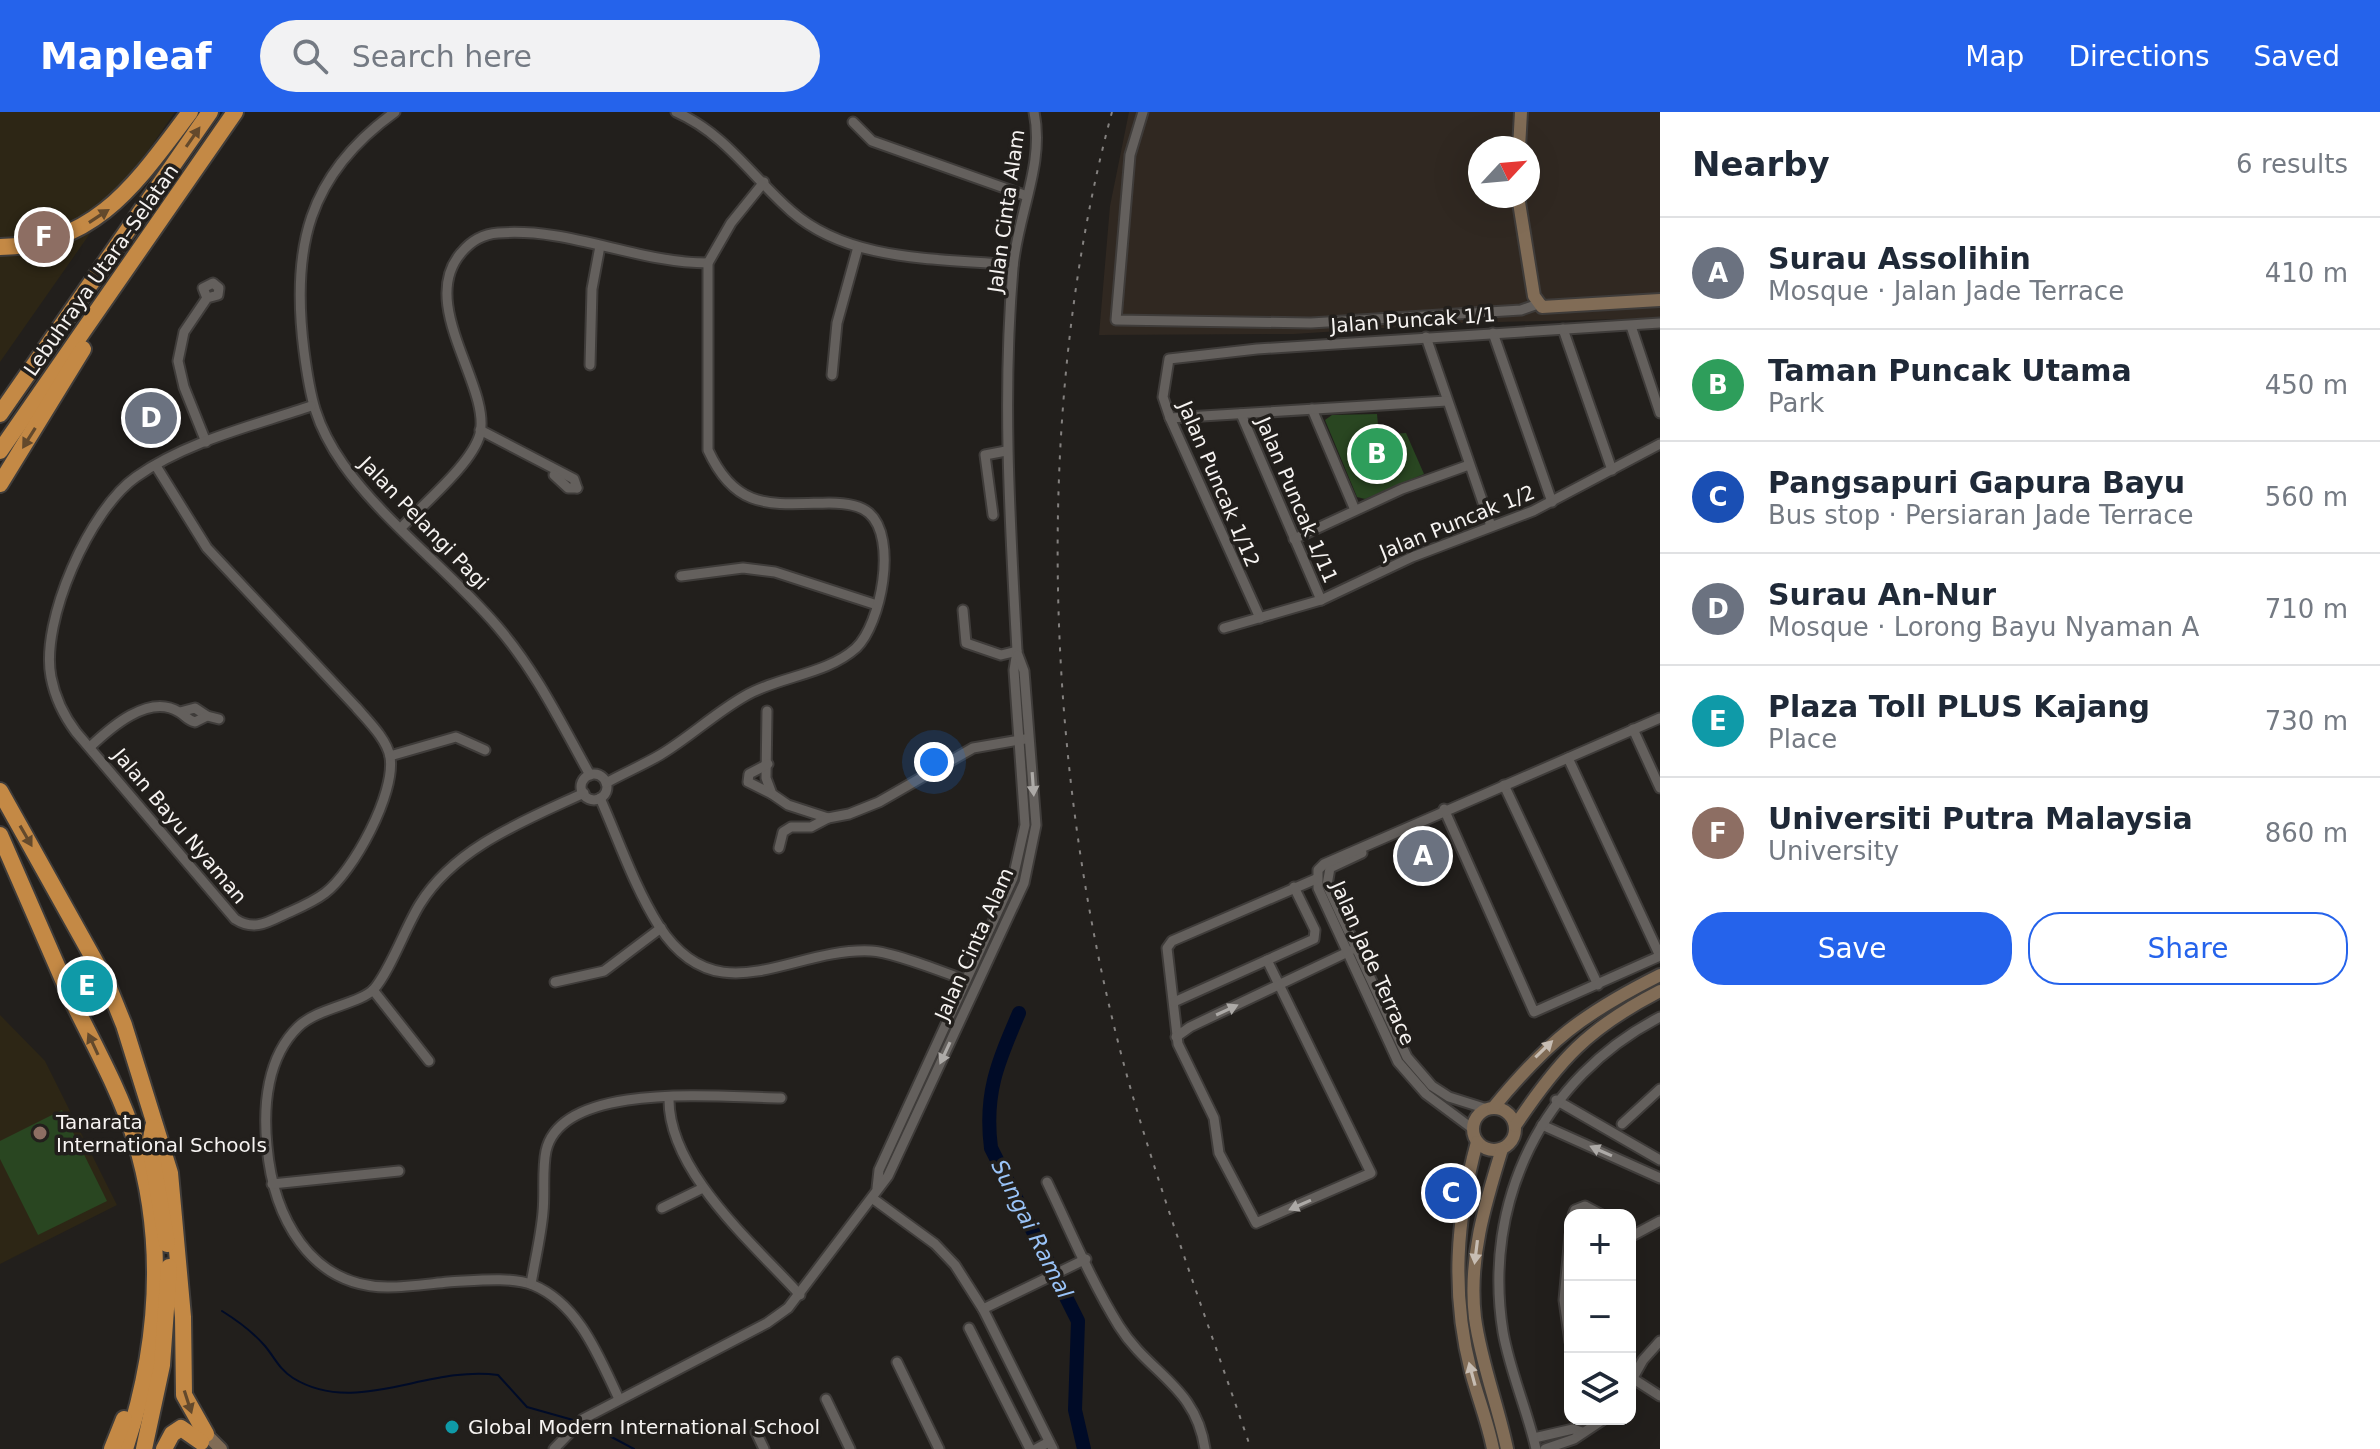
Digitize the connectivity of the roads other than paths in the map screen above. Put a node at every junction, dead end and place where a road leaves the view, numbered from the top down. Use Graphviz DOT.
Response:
graph roads {
  1 [pos="190,112"];
  2 [pos="210,112"];
  3 [pos="235,112"];
  4 [pos="395,112"];
  5 [pos="676,112"];
  6 [pos="1034,112"];
  7 [pos="1143,112"];
  8 [pos="1521,112"];
  9 [pos="853,122"];
  10 [pos="1520,136"];
  11 [pos="764,182"];
  12 [pos="1027,196"];
  13 [pos="1520,208"];
  14 [pos="154,226"];
  15 [pos="600,246"];
  16 [pos="0,247"];
  17 [pos="858,247"];
  18 [pos="708,263"];
  19 [pos="1013,265"];
  20 [pos="207,298"];
  21 [pos="1660,300"];
  22 [pos="1540,306"];
  23 [pos="1660,323"];
  24 [pos="1631,326"];
  25 [pos="1543,329"];
  26 [pos="1563,329"];
  27 [pos="1493,333"];
  28 [pos="1426,337"];
  29 [pos="1169,359"];
  30 [pos="590,365"];
  31 [pos="832,375"];
  32 [pos="1447,401"];
  33 [pos="311,406"];
  34 [pos="1312,409"];
  35 [pos="1660,413"];
  36 [pos="0,414"];
  37 [pos="1241,414"];
  38 [pos="1170,418"];
  39 [pos="480,433"];
  40 [pos="206,442"];
  41 [pos="1660,444"];
  42 [pos="0,451"];
  43 [pos="1006,451"];
  44 [pos="1469,465"];
  45 [pos="156,466"];
  46 [pos="1612,470"];
  47 [pos="0,484"];
  48 [pos="1552,502"];
  49 [pos="1355,510"];
  50 [pos="993,515"];
  51 [pos="1491,526"];
  52 [pos="402,527"];
  53 [pos="1294,539"];
  54 [pos="681,576"];
  55 [pos="1321,600"];
  56 [pos="877,605"];
  57 [pos="963,610"];
  58 [pos="1260,618"];
  59 [pos="1224,628"];
  60 [pos="1017,651"];
  61 [pos="767,711"];
  62 [pos="1660,718"];
  63 [pos="219,719"];
  64 [pos="1633,729"];
  65 [pos="1025,739"];
  66 [pos="90,747"];
  67 [pos="485,750"];
  68 [pos="390,756"];
  69 [pos="1568,758"];
  70 [pos="768,764"];
  71 [pos="590,775"];
  72 [pos="606,783"];
  73 [pos="1504,785"];
  74 [pos="1660,788"];
  75 [pos="0,791"];
  76 [pos="584,793"];
  77 [pos="772,794"];
  78 [pos="600,798"];
  79 [pos="1445,812"];
  80 [pos="828,818"];
  81 [pos="2,842"];
  82 [pos="779,848"];
  83 [pos="1316,879"];
  84 [pos="1294,887"];
  85 [pos="661,928"];
  86 [pos="1353,940"];
  87 [pos="1348,954"];
  88 [pos="1660,956"];
  89 [pos="1267,960"];
  90 [pos="1363,962"];
  91 [pos="1660,975"];
  92 [pos="965,980"];
  93 [pos="555,982"];
  94 [pos="1280,985"];
  95 [pos="1598,985"];
  96 [pos="373,990"];
  97 [pos="1660,991"];
  98 [pos="1174,1002"];
  99 [pos="1660,1017"];
  100 [pos="1176,1037"];
  101 [pos="429,1061"];
  102 [pos="1660,1089"];
  103 [pos="669,1097"];
  104 [pos="781,1098"];
  105 [pos="1556,1100"];
  106 [pos="1490,1109"];
  107 [pos="1622,1124"];
  108 [pos="1542,1125"];
  109 [pos="1515,1126"];
  110 [pos="153,1127"];
  111 [pos="1475,1135"];
  112 [pos="1502,1149"];
  113 [pos="1660,1160"];
  114 [pos="399,1171"];
  115 [pos="1660,1178"];
  116 [pos="1047,1182"];
  117 [pos="272,1184"];
  118 [pos="703,1188"];
  119 [pos="877,1188"];
  120 [pos="872,1198"];
  121 [pos="662,1208"];
  122 [pos="1660,1221"];
  123 [pos="1636,1234"];
  124 [pos="1084,1261"];
  125 [pos="180,1280"];
  126 [pos="531,1284"];
  127 [pos="800,1295"];
  128 [pos="983,1309"];
  129 [pos="153,1322"];
  130 [pos="969,1328"];
  131 [pos="1660,1341"];
  132 [pos="897,1362"];
  133 [pos="1636,1374"];
  134 [pos="1636,1384"];
  135 [pos="1660,1396"];
  136 [pos="619,1399"];
  137 [pos="826,1399"];
  138 [pos="1594,1425"];
  139 [pos="756,1432"];
  140 [pos="1582,1432"];
  141 [pos="1534,1438"];
  142 [pos="211,1445"];
  143 [pos="1051,1446"];
  144 [pos="112,1449"];
  145 [pos="125,1449"];
  146 [pos="144,1449"];
  147 [pos="154,1449"];
  148 [pos="164,1449"];
  149 [pos="554,1449"];
  150 [pos="764,1449"];
  151 [pos="850,1449"];
  152 [pos="939,1449"];
  153 [pos="1030,1449"];
  154 [pos="1036,1449"];
  155 [pos="1205,1449"];
  156 [pos="1493,1449"];
  157 [pos="1507,1449"];
  158 [pos="1536,1449"];
  159 [pos="1545,1449"];
  16 -- 1 [label="highway, one-way"];
  36 -- 2 [label="highway, Lebuhraya Utara–Selatan, one-way"];
  3 -- 14 [label="highway, Lebuhraya Utara–Selatan"];
  4 -- 33 [label="street, Jalan Pelangi Pagi"];
  5 -- 11 [label="street"];
  6 -- 12 [label="street, Jalan Cinta Alam"];
  7 -- 22 [label="street"];
  8 -- 10 [label="street"];
  9 -- 12 [label="street"];
  11 -- 17 [label="street"];
  11 -- 18 [label="street"];
  12 -- 19 [label="street, Jalan Cinta Alam"];
  13 -- 22 [label="street"];
  14 -- 42 [label="highway, Lebuhraya Utara–Selatan"];
  14 -- 47 [label="highway, one-way"];
  15 -- 18 [label="street"];
  15 -- 30 [label="street"];
  15 -- 39 [label="street"];
  17 -- 19 [label="street"];
  17 -- 31 [label="street"];
  18 -- 56 [label="street"];
  19 -- 43 [label="street, Jalan Cinta Alam"];
  20 -- 40 [label="street"];
  21 -- 22 [label="street"];
  22 -- 25 [label="street"];
  23 -- 24 [label="street, Jalan Puncak 1/1"];
  24 -- 26 [label="street, Jalan Puncak 1/1"];
  24 -- 35 [label="street"];
  25 -- 26 [label="street, Jalan Puncak 1/1"];
  25 -- 27 [label="street, Jalan Puncak 1/1"];
  26 -- 46 [label="street"];
  27 -- 28 [label="street, Jalan Puncak 1/1"];
  27 -- 48 [label="street"];
  28 -- 29 [label="street, Jalan Puncak 1/1"];
  28 -- 32 [label="street"];
  29 -- 38 [label="street, Jalan Puncak 1/12"];
  32 -- 34 [label="street"];
  32 -- 44 [label="street"];
  33 -- 40 [label="street, Jalan Bayu Nyaman"];
  33 -- 52 [label="street, Jalan Pelangi Pagi"];
  34 -- 37 [label="street"];
  34 -- 49 [label="street"];
  37 -- 38 [label="street"];
  37 -- 53 [label="street, Jalan Puncak 1/11"];
  38 -- 58 [label="street, Jalan Puncak 1/12"];
  39 -- 39 [label="street"];
  39 -- 52 [label="street"];
  40 -- 45 [label="street, Jalan Bayu Nyaman"];
  41 -- 46 [label="street, Jalan Puncak 1/2"];
  43 -- 50 [label="street"];
  43 -- 60 [label="street, Jalan Cinta Alam"];
  44 -- 49 [label="street"];
  44 -- 51 [label="street"];
  45 -- 66 [label="street, Jalan Bayu Nyaman"];
  45 -- 68 [label="street"];
  46 -- 48 [label="street, Jalan Puncak 1/2"];
  48 -- 51 [label="street, Jalan Puncak 1/2"];
  49 -- 53 [label="street"];
  51 -- 55 [label="street, Jalan Puncak 1/2"];
  52 -- 71 [label="street, Jalan Pelangi Pagi"];
  53 -- 55 [label="street, Jalan Puncak 1/11"];
  54 -- 56 [label="street"];
  55 -- 58 [label="street, Jalan Puncak 1/2"];
  56 -- 72 [label="street"];
  57 -- 60 [label="street"];
  58 -- 59 [label="street, Jalan Puncak 1/2"];
  60 -- 65 [label="street, Jalan Cinta Alam"];
  61 -- 70 [label="street"];
  62 -- 64 [label="street"];
  63 -- 66 [label="street"];
  64 -- 69 [label="street"];
  64 -- 74 [label="street"];
  65 -- 80 [label="street"];
  65 -- 92 [label="street, Jalan Cinta Alam"];
  65 -- 119 [label="street, Jalan Cinta Alam, one-way"];
  66 -- 68 [label="street, Jalan Bayu Nyaman"];
  67 -- 68 [label="street"];
  69 -- 73 [label="street"];
  69 -- 88 [label="street"];
  70 -- 77 [label="street"];
  70 -- 77 [label="street"];
  71 -- 72 [label="street"];
  71 -- 76 [label="street"];
  72 -- 78 [label="street"];
  73 -- 79 [label="street"];
  73 -- 95 [label="street"];
  75 -- 110 [label="highway, one-way"];
  76 -- 78 [label="street"];
  76 -- 96 [label="street"];
  77 -- 80 [label="street"];
  78 -- 85 [label="street"];
  79 -- 83 [label="street, Jalan Jade Terrace"];
  79 -- 86 [label="street, Jalan Jade Terrace"];
  79 -- 95 [label="street"];
  80 -- 82 [label="street"];
  129 -- 81 [label="highway, one-way"];
  83 -- 84 [label="street"];
  83 -- 87 [label="street, Jalan Jade Terrace"];
  84 -- 89 [label="street"];
  84 -- 98 [label="street"];
  85 -- 92 [label="street"];
  85 -- 93 [label="street"];
  86 -- 87 [label="street"];
  86 -- 90 [label="street, Jalan Jade Terrace"];
  87 -- 90 [label="street"];
  87 -- 94 [label="street"];
  87 -- 111 [label="street, Jalan Jade Terrace"];
  88 -- 95 [label="street"];
  89 -- 94 [label="street"];
  89 -- 98 [label="street"];
  90 -- 106 [label="street, Jalan Jade Terrace"];
  106 -- 91 [label="street, one-way"];
  92 -- 119 [label="street, Jalan Cinta Alam"];
  100 -- 94 [label="street, one-way"];
  94 -- 100 [label="street, one-way"];
  96 -- 101 [label="street"];
  96 -- 117 [label="street"];
  97 -- 109 [label="street"];
  98 -- 100 [label="street"];
  99 -- 105 [label="street"];
  102 -- 107 [label="street"];
  103 -- 104 [label="street"];
  103 -- 118 [label="street"];
  103 -- 126 [label="street"];
  105 -- 108 [label="street"];
  105 -- 113 [label="street"];
  106 -- 109 [label="street"];
  106 -- 111 [label="street"];
  115 -- 108 [label="street, one-way"];
  108 -- 141 [label="street"];
  109 -- 112 [label="street"];
  110 -- 125 [label="highway"];
  110 -- 146 [label="highway"];
  111 -- 112 [label="street"];
  156 -- 111 [label="street, one-way"];
  112 -- 157 [label="street, one-way"];
  114 -- 117 [label="street"];
  116 -- 124 [label="street"];
  117 -- 126 [label="street"];
  118 -- 121 [label="street"];
  118 -- 127 [label="street"];
  119 -- 120 [label="street, Jalan Cinta Alam"];
  120 -- 127 [label="street, Jalan Cinta Alam"];
  120 -- 128 [label="street"];
  122 -- 123 [label="street"];
  124 -- 128 [label="street"];
  124 -- 155 [label="street"];
  125 -- 142 [label="highway, one-way"];
  125 -- 147 [label="highway"];
  126 -- 136 [label="street"];
  127 -- 136 [label="street, Jalan Cinta Alam"];
  128 -- 143 [label="street"];
  129 -- 144 [label="highway"];
  129 -- 145 [label="highway"];
  130 -- 153 [label="street"];
  131 -- 133 [label="street"];
  132 -- 152 [label="street"];
  134 -- 135 [label="street"];
  136 -- 149 [label="street, Jalan Cinta Alam"];
  137 -- 151 [label="street"];
  138 -- 140 [label="street"];
  139 -- 150 [label="street"];
  140 -- 141 [label="street"];
  140 -- 159 [label="street"];
  141 -- 158 [label="street"];
  142 -- 148 [label="highway"];
  143 -- 154 [label="street"];
}
